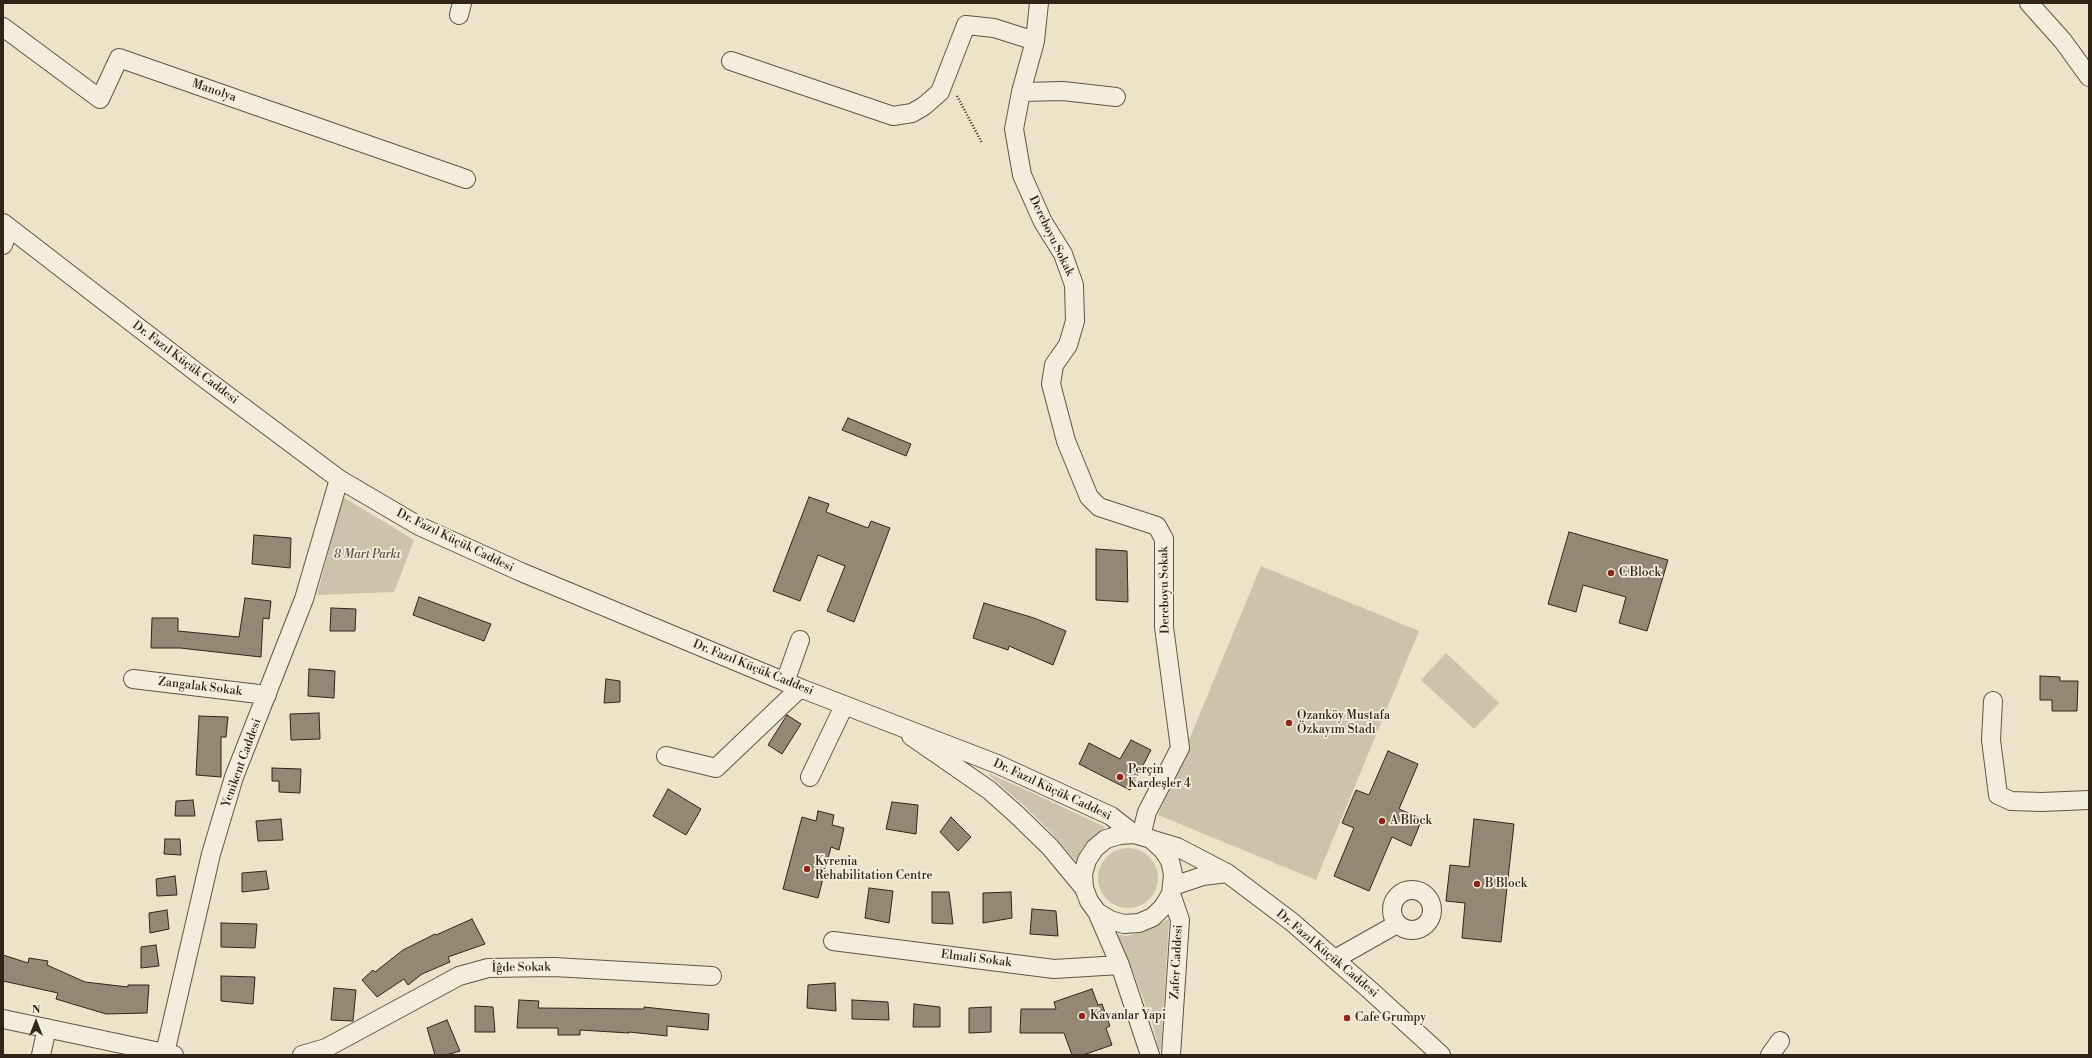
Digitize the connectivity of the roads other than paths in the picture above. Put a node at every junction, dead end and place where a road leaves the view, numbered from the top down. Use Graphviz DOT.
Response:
graph roads {
  1 [pos="1039,3"];
  2 [pos="2029,3"];
  3 [pos="3,27"];
  4 [pos="1036,41"];
  5 [pos="731,61"];
  6 [pos="2089,77"];
  7 [pos="1021,92"];
  8 [pos="1116,97"];
  9 [pos="466,179"];
  10 [pos="6,226"];
  11 [pos="3,245"];
  12 [pos="339,479"];
  13 [pos="800,640"];
  14 [pos="134,679"];
  15 [pos="793,685"];
  16 [pos="267,695"];
  17 [pos="1993,701"];
  18 [pos="844,706"];
  19 [pos="899,727"];
  20 [pos="666,756"];
  21 [pos="810,777"];
  22 [pos="2089,800"];
  23 [pos="1142,837"];
  24 [pos="1227,873"];
  25 [pos="1084,888"];
  26 [pos="1172,890"];
  27 [pos="1097,912"];
  28 [pos="1398,924"];
  29 [pos="833,941"];
  30 [pos="1335,959"];
  31 [pos="1120,965"];
  32 [pos="712,976"];
  33 [pos="3,1019"];
  34 [pos="47,1028"];
  35 [pos="169,1054"];
  36 [pos="41,1055"];
  37 [pos="302,1055"];
  38 [pos="1150,1055"];
  39 [pos="1171,1055"];
  40 [pos="1441,1055"];
  1 -- 4 [label="street, Dereboyu Sokak"];
  2 -- 6 [label="street"];
  3 -- 9 [label="street, Manolya"];
  4 -- 5 [label="street"];
  4 -- 7 [label="street, Dereboyu Sokak"];
  7 -- 8 [label="street"];
  7 -- 23 [label="street, Dereboyu Sokak"];
  10 -- 11 [label="street"];
  10 -- 12 [label="street, Dr. Fazıl Küçük Caddesi"];
  12 -- 15 [label="street, Dr. Fazıl Küçük Caddesi"];
  12 -- 16 [label="street, Yenikent Caddesi"];
  13 -- 15 [label="street"];
  14 -- 16 [label="street, Zangalak Sokak"];
  15 -- 18 [label="street, Dr. Fazıl Küçük Caddesi"];
  15 -- 20 [label="street"];
  16 -- 35 [label="street, Yenikent Caddesi"];
  17 -- 22 [label="street"];
  18 -- 19 [label="street, Dr. Fazıl Küçük Caddesi"];
  18 -- 21 [label="street"];
  19 -- 23 [label="street, Dr. Fazıl Küçük Caddesi"];
  19 -- 25 [label="street, Dr. Fazıl Küçük Caddesi"];
  23 -- 24 [label="street, Dr. Fazıl Küçük Caddesi"];
  23 -- 25 [label="street"];
  23 -- 26 [label="street"];
  24 -- 26 [label="street"];
  24 -- 30 [label="street, Dr. Fazıl Küçük Caddesi"];
  25 -- 27 [label="street"];
  26 -- 27 [label="street"];
  26 -- 39 [label="street, Zafer Caddesi"];
  27 -- 31 [label="street"];
  28 -- 30 [label="street"];
  29 -- 31 [label="street, Elmali Sokak"];
  30 -- 40 [label="street, Dr. Fazıl Küçük Caddesi"];
  31 -- 38 [label="street"];
  32 -- 37 [label="street, İĝde Sokak"];
  33 -- 34 [label="street"];
  34 -- 35 [label="street"];
  34 -- 36 [label="street"];
}
